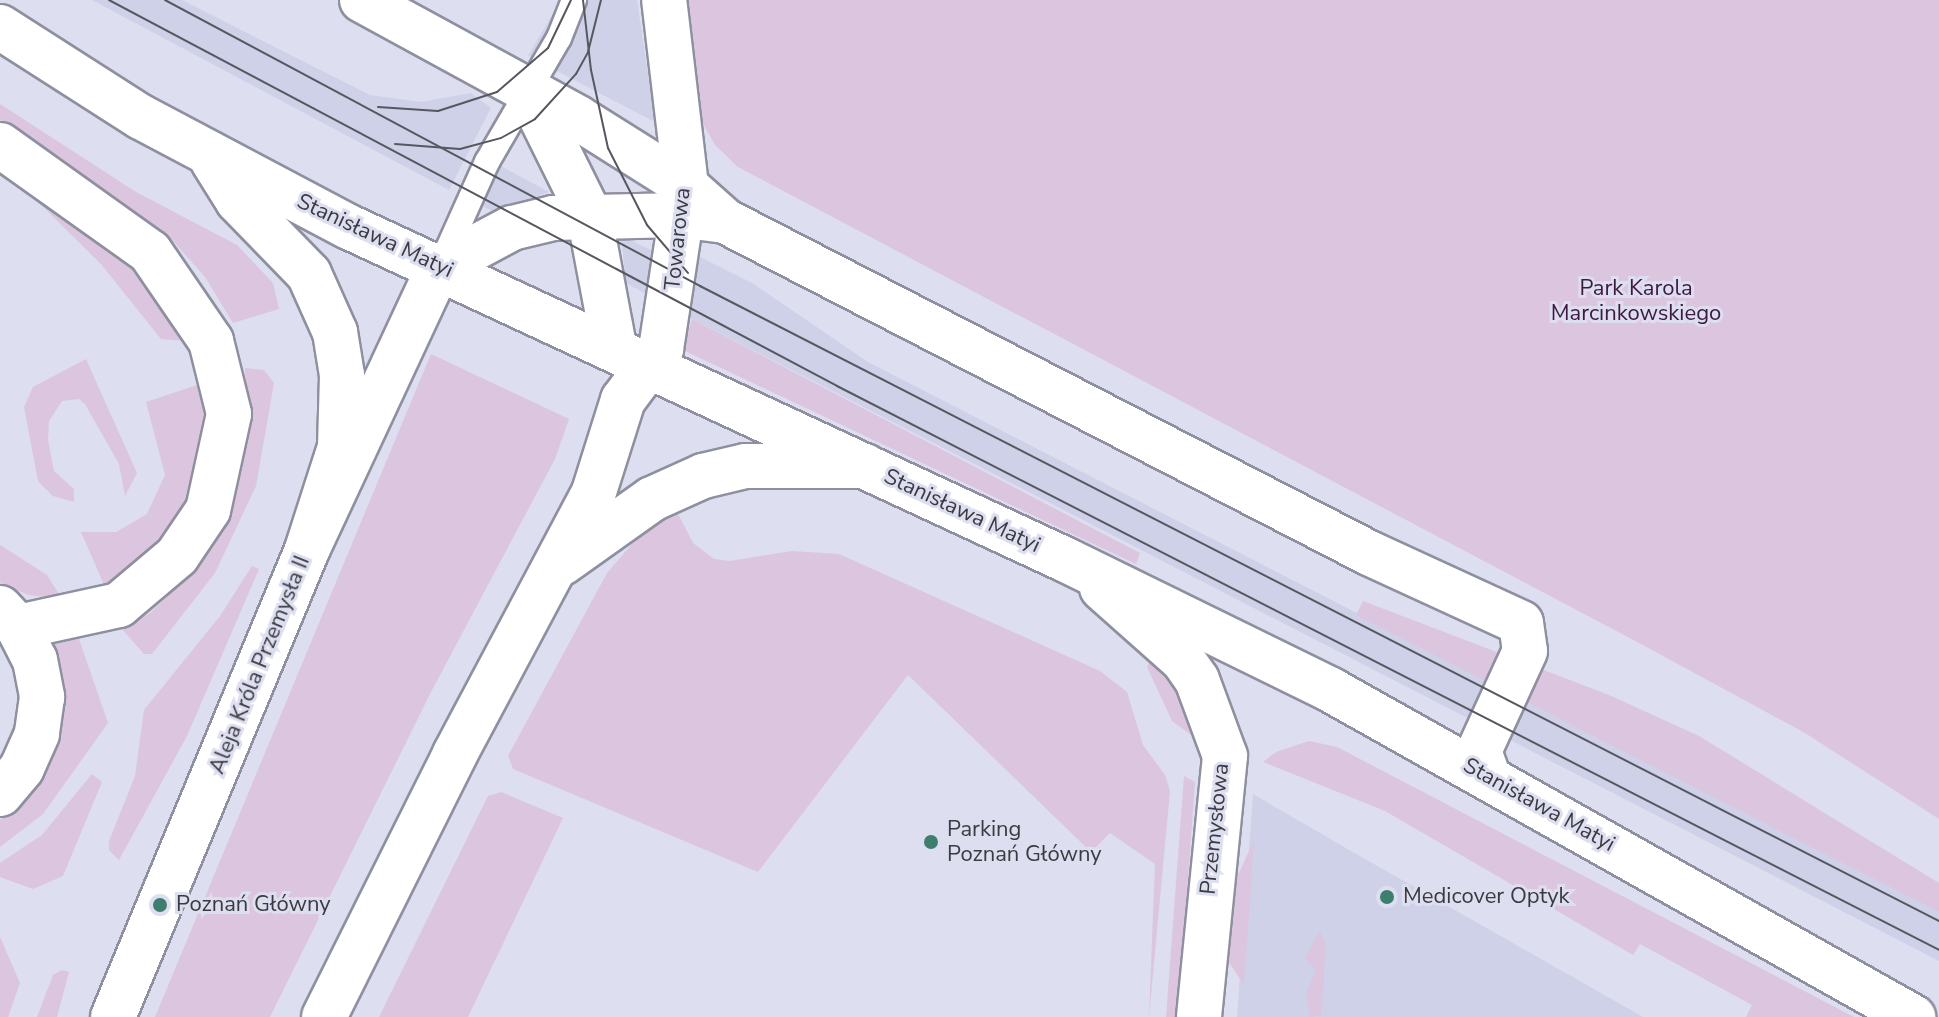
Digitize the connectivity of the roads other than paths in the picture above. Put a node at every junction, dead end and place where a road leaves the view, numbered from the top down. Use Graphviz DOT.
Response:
graph roads {
  1 [pos="362,0"];
  2 [pos="574,0"];
  3 [pos="661,6"];
  4 [pos="0,27"];
  5 [pos="528,91"];
  6 [pos="0,145"];
  7 [pos="209,155"];
  8 [pos="698,207"];
  9 [pos="589,214"];
  10 [pos="439,267"];
  11 [pos="614,346"];
  12 [pos="652,365"];
  13 [pos="623,400"];
  14 [pos="865,466"];
  15 [pos="307,550"];
  16 [pos="1066,560"];
  17 [pos="553,568"];
  18 [pos="9,618"];
  19 [pos="1489,778"];
  20 [pos="0,794"];
  21 [pos="113,1017"];
  22 [pos="324,1017"];
  23 [pos="1199,1017"];
  24 [pos="1913,1017"];
  1 -- 5 [label="street"];
  2 -- 5 [label="lane"];
  3 -- 8 [label="street, Towarowa"];
  4 -- 7 [label="street, Stanisława Matyi"];
  5 -- 8 [label="street"];
  5 -- 9 [label="street"];
  5 -- 10 [label="lane"];
  6 -- 18 [label="street"];
  7 -- 10 [label="street, Stanisława Matyi"];
  7 -- 15 [label="street"];
  8 -- 9 [label="street"];
  8 -- 12 [label="street, Towarowa"];
  8 -- 19 [label="street"];
  9 -- 10 [label="street"];
  9 -- 11 [label="street"];
  10 -- 11 [label="street, Stanisława Matyi"];
  10 -- 15 [label="street, Aleja Króla Przemysła II"];
  11 -- 12 [label="street, Stanisława Matyi"];
  11 -- 13 [label="lane"];
  12 -- 13 [label="street, Towarowa"];
  12 -- 14 [label="street, Stanisława Matyi"];
  13 -- 17 [label="street"];
  14 -- 16 [label="street, Stanisława Matyi"];
  14 -- 17 [label="street"];
  15 -- 21 [label="street, Aleja Króla Przemysła II"];
  16 -- 19 [label="street, Stanisława Matyi"];
  16 -- 23 [label="street, Przemysłowa"];
  17 -- 22 [label="street"];
  18 -- 20 [label="street"];
  19 -- 24 [label="street, Stanisława Matyi"];
}
